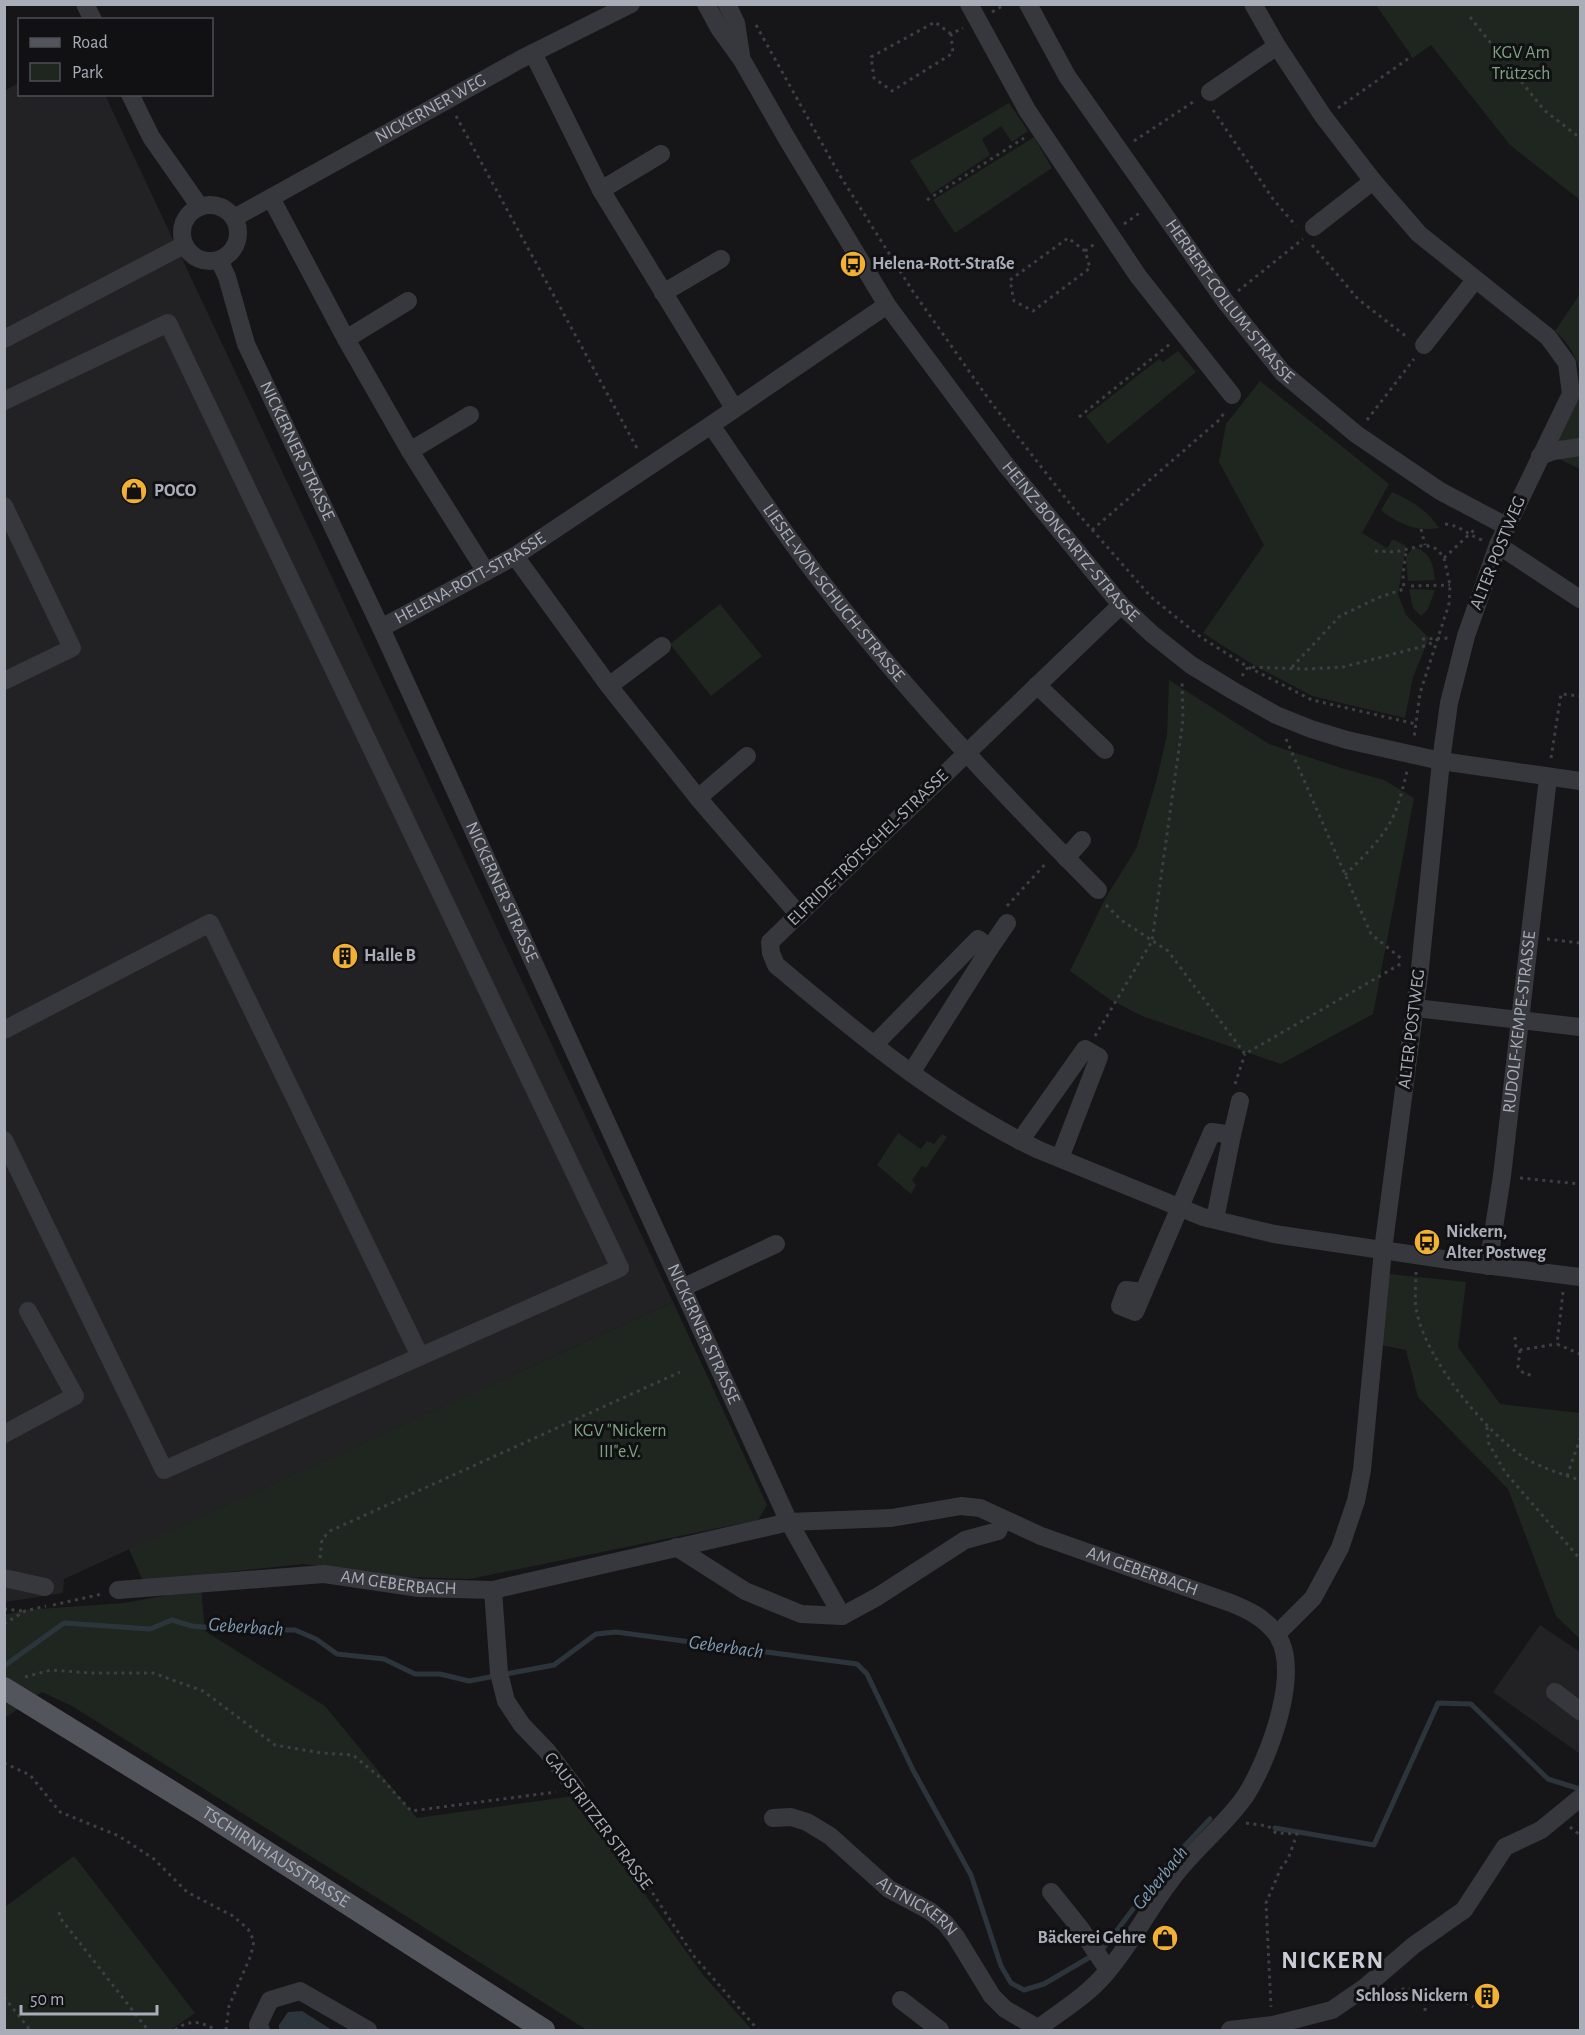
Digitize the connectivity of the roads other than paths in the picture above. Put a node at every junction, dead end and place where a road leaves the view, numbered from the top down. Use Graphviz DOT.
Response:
graph roads {
  1 [pos="85,4"];
  2 [pos="631,4"];
  3 [pos="706,4"];
  4 [pos="727,4"];
  5 [pos="1028,4"];
  6 [pos="1253,4"];
  7 [pos="974,12"];
  8 [pos="92,18"];
  9 [pos="1277,46"];
  10 [pos="533,53"];
  11 [pos="742,60"];
  12 [pos="1206,94"];
  13 [pos="131,96"];
  14 [pos="661,154"];
  15 [pos="1373,181"];
  16 [pos="601,190"];
  17 [pos="271,198"];
  18 [pos="200,207"];
  19 [pos="234,218"];
  20 [pos="1314,227"];
  21 [pos="184,245"];
  22 [pos="721,259"];
  23 [pos="219,260"];
  24 [pos="1475,280"];
  25 [pos="663,293"];
  26 [pos="408,301"];
  27 [pos="887,305"];
  28 [pos="4,339"];
  29 [pos="346,339"];
  30 [pos="1422,347"];
  31 [pos="1230,394"];
  32 [pos="4,401"];
  33 [pos="734,408"];
  34 [pos="470,415"];
  35 [pos="711,425"];
  36 [pos="1581,447"];
  37 [pos="410,452"];
  38 [pos="1540,456"];
  39 [pos="4,506"];
  40 [pos="1506,526"];
  41 [pos="1498,545"];
  42 [pos="515,556"];
  43 [pos="486,572"];
  44 [pos="1581,599"];
  45 [pos="1121,605"];
  46 [pos="381,628"];
  47 [pos="662,646"];
  48 [pos="4,681"];
  49 [pos="1037,685"];
  50 [pos="609,686"];
  51 [pos="1105,750"];
  52 [pos="966,753"];
  53 [pos="747,756"];
  54 [pos="1441,761"];
  55 [pos="1548,778"];
  56 [pos="1581,782"];
  57 [pos="698,798"];
  58 [pos="1082,840"];
  59 [pos="1062,854"];
  60 [pos="1098,890"];
  61 [pos="799,915"];
  62 [pos="1006,915"];
  63 [pos="990,948"];
  64 [pos="1416,1008"];
  65 [pos="1519,1020"];
  66 [pos="1581,1027"];
  67 [pos="4,1030"];
  68 [pos="874,1045"];
  69 [pos="911,1073"];
  70 [pos="1240,1101"];
  71 [pos="1232,1135"];
  72 [pos="4,1140"];
  73 [pos="1020,1141"];
  74 [pos="1060,1158"];
  75 [pos="1179,1207"];
  76 [pos="1215,1220"];
  77 [pos="776,1244"];
  78 [pos="1383,1250"];
  79 [pos="1488,1266"];
  80 [pos="1573,1276"];
  81 [pos="682,1288"];
  82 [pos="1144,1292"];
  83 [pos="28,1311"];
  84 [pos="420,1356"];
  85 [pos="4,1434"];
  86 [pos="1003,1520"];
  87 [pos="789,1522"];
  88 [pos="676,1547"];
  89 [pos="4,1578"];
  90 [pos="45,1587"];
  91 [pos="118,1590"];
  92 [pos="493,1590"];
  93 [pos="842,1616"];
  94 [pos="1277,1634"];
  95 [pos="4,1688"];
  96 [pos="1555,1692"];
  97 [pos="1581,1711"];
  98 [pos="576,1789"];
  99 [pos="1579,1800"];
  100 [pos="773,1818"];
  101 [pos="1051,1892"];
  102 [pos="1108,1970"];
  103 [pos="901,2000"];
  104 [pos="1038,2030"];
  105 [pos="261,2031"];
  106 [pos="368,2031"];
  107 [pos="544,2031"];
  108 [pos="940,2031"];
  109 [pos="1230,2031"];
  1 -- 8 [label="street"];
  2 -- 10 [label="street, NICKERNER WEG"];
  3 -- 11 [label="street, HEINZ-BONGARTZ-STRASSE"];
  4 -- 11 [label="street, HEINZ-BONGARTZ-STRASSE"];
  5 -- 40 [label="street, HERBERT-COLLUM-STRASSE"];
  6 -- 9 [label="street, ALTER POSTWEG"];
  7 -- 31 [label="street"];
  9 -- 12 [label="street"];
  9 -- 15 [label="street, ALTER POSTWEG"];
  10 -- 16 [label="street"];
  10 -- 17 [label="street, NICKERNER WEG"];
  11 -- 27 [label="street, HEINZ-BONGARTZ-STRASSE"];
  13 -- 18 [label="street"];
  14 -- 16 [label="street"];
  15 -- 20 [label="street"];
  15 -- 24 [label="street, ALTER POSTWEG"];
  16 -- 25 [label="street"];
  17 -- 19 [label="street, NICKERNER WEG"];
  17 -- 29 [label="street"];
  18 -- 19 [label="street"];
  18 -- 21 [label="street"];
  19 -- 23 [label="street"];
  21 -- 23 [label="street"];
  21 -- 28 [label="street"];
  22 -- 25 [label="street"];
  23 -- 46 [label="street, NICKERNER STRASSE"];
  24 -- 30 [label="street"];
  24 -- 38 [label="street, ALTER POSTWEG"];
  25 -- 33 [label="street"];
  26 -- 29 [label="street"];
  27 -- 33 [label="street, HELENA-ROTT-STRASSE"];
  27 -- 45 [label="street, HEINZ-BONGARTZ-STRASSE"];
  29 -- 37 [label="street"];
  32 -- 84 [label="street"];
  33 -- 35 [label="street, HELENA-ROTT-STRASSE"];
  34 -- 37 [label="street"];
  35 -- 42 [label="street, HELENA-ROTT-STRASSE"];
  35 -- 52 [label="street, LIESEL-VON-SCHUCH-STRASSE"];
  36 -- 38 [label="street"];
  37 -- 43 [label="street"];
  38 -- 40 [label="street, ALTER POSTWEG"];
  39 -- 48 [label="street"];
  40 -- 41 [label="street, ALTER POSTWEG"];
  41 -- 44 [label="street"];
  41 -- 54 [label="street, ALTER POSTWEG"];
  42 -- 43 [label="street, HELENA-ROTT-STRASSE"];
  42 -- 50 [label="street"];
  43 -- 46 [label="street, HELENA-ROTT-STRASSE"];
  45 -- 49 [label="street, ELFRIDE-TRÖTSCHEL-STRASSE"];
  45 -- 54 [label="street, HEINZ-BONGARTZ-STRASSE"];
  46 -- 81 [label="street, NICKERNER STRASSE"];
  47 -- 50 [label="street"];
  49 -- 51 [label="street"];
  49 -- 52 [label="street, ELFRIDE-TRÖTSCHEL-STRASSE"];
  50 -- 57 [label="street"];
  52 -- 59 [label="street"];
  52 -- 61 [label="street, ELFRIDE-TRÖTSCHEL-STRASSE"];
  53 -- 57 [label="street"];
  54 -- 55 [label="street, HEINZ-BONGARTZ-STRASSE"];
  54 -- 64 [label="street, ALTER POSTWEG"];
  55 -- 56 [label="street, HEINZ-BONGARTZ-STRASSE"];
  55 -- 65 [label="street, RUDOLF-KEMPE-STRASSE"];
  57 -- 61 [label="street"];
  58 -- 59 [label="street"];
  59 -- 60 [label="street"];
  61 -- 68 [label="street, ELFRIDE-TRÖTSCHEL-STRASSE"];
  62 -- 63 [label="street"];
  63 -- 68 [label="street"];
  63 -- 69 [label="street"];
  64 -- 65 [label="street"];
  64 -- 78 [label="street, ALTER POSTWEG"];
  65 -- 66 [label="street"];
  65 -- 79 [label="street, RUDOLF-KEMPE-STRASSE"];
  67 -- 84 [label="street"];
  68 -- 69 [label="street"];
  69 -- 73 [label="street"];
  70 -- 71 [label="street"];
  71 -- 75 [label="street"];
  71 -- 76 [label="street"];
  72 -- 84 [label="street"];
  73 -- 74 [label="street"];
  73 -- 74 [label="street"];
  74 -- 75 [label="street"];
  75 -- 76 [label="street"];
  75 -- 82 [label="street"];
  76 -- 78 [label="street"];
  77 -- 81 [label="street"];
  78 -- 79 [label="street"];
  78 -- 94 [label="street, ALTER POSTWEG"];
  79 -- 80 [label="street"];
  81 -- 87 [label="street, NICKERNER STRASSE"];
  83 -- 85 [label="street"];
  86 -- 87 [label="street, AM GEBERBACH"];
  86 -- 93 [label="street"];
  86 -- 94 [label="street, AM GEBERBACH"];
  87 -- 88 [label="street, AM GEBERBACH"];
  87 -- 93 [label="street"];
  88 -- 92 [label="street, AM GEBERBACH"];
  88 -- 93 [label="street"];
  89 -- 90 [label="street"];
  91 -- 92 [label="street, AM GEBERBACH"];
  92 -- 98 [label="street, GAUSTRITZER STRASSE"];
  94 -- 102 [label="street, ALTNICKERN"];
  95 -- 107 [label="main road, TSCHIRNHAUSSTRASSE"];
  96 -- 97 [label="street"];
  99 -- 109 [label="street"];
  100 -- 104 [label="street, ALTNICKERN"];
  101 -- 102 [label="street"];
  102 -- 104 [label="street, ALTNICKERN"];
  103 -- 108 [label="street"];
  105 -- 106 [label="street"];
}
